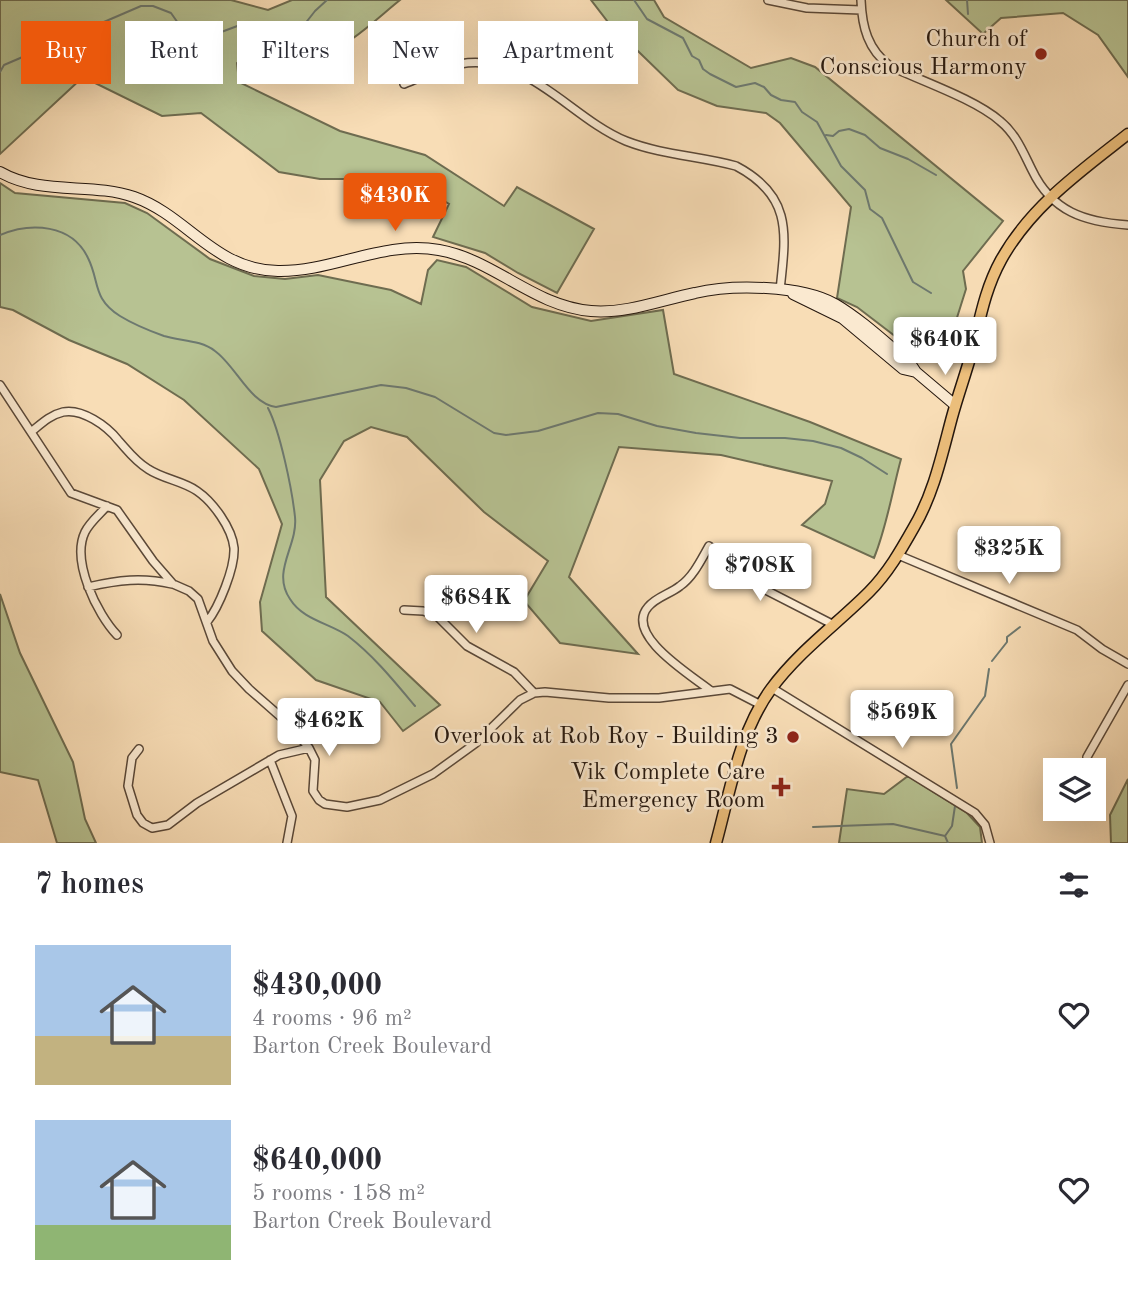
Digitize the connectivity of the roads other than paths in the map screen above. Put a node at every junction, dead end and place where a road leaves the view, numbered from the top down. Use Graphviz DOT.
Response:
graph roads {
  1 [pos="768,0"];
  2 [pos="861,0"];
  3 [pos="861,10"];
  4 [pos="464,64"];
  5 [pos="1128,134"];
  6 [pos="0,172"];
  7 [pos="1051,196"];
  8 [pos="1128,225"];
  9 [pos="784,291"];
  10 [pos="0,384"];
  11 [pos="955,405"];
  12 [pos="31,432"];
  13 [pos="107,506"];
  14 [pos="898,555"];
  15 [pos="173,584"];
  16 [pos="88,587"];
  17 [pos="404,610"];
  18 [pos="207,622"];
  19 [pos="834,625"];
  20 [pos="117,635"];
  21 [pos="1128,664"];
  22 [pos="1128,685"];
  23 [pos="772,688"];
  24 [pos="710,691"];
  25 [pos="534,693"];
  26 [pos="761,705"];
  27 [pos="309,748"];
  28 [pos="139,749"];
  29 [pos="1087,757"];
  30 [pos="271,760"];
  31 [pos="287,843"];
  32 [pos="716,843"];
  33 [pos="990,843"];
  1 -- 3 [label="street"];
  2 -- 3 [label="street"];
  3 -- 7 [label="street"];
  4 -- 9 [label="street"];
  5 -- 7 [label="main road"];
  6 -- 9 [label="street"];
  7 -- 8 [label="street"];
  7 -- 11 [label="main road"];
  9 -- 11 [label="street"];
  10 -- 12 [label="street"];
  11 -- 14 [label="main road"];
  12 -- 13 [label="street"];
  12 -- 18 [label="street"];
  13 -- 15 [label="street"];
  13 -- 16 [label="street"];
  14 -- 19 [label="main road"];
  14 -- 21 [label="street"];
  15 -- 16 [label="street"];
  15 -- 18 [label="street"];
  16 -- 20 [label="street"];
  17 -- 25 [label="street"];
  18 -- 27 [label="street"];
  19 -- 23 [label="main road"];
  19 -- 24 [label="street"];
  22 -- 29 [label="street"];
  23 -- 26 [label="main road"];
  23 -- 33 [label="street"];
  24 -- 25 [label="street"];
  24 -- 26 [label="street"];
  25 -- 27 [label="street"];
  26 -- 32 [label="main road"];
  27 -- 30 [label="street"];
  28 -- 30 [label="street"];
  30 -- 31 [label="street"];
}
